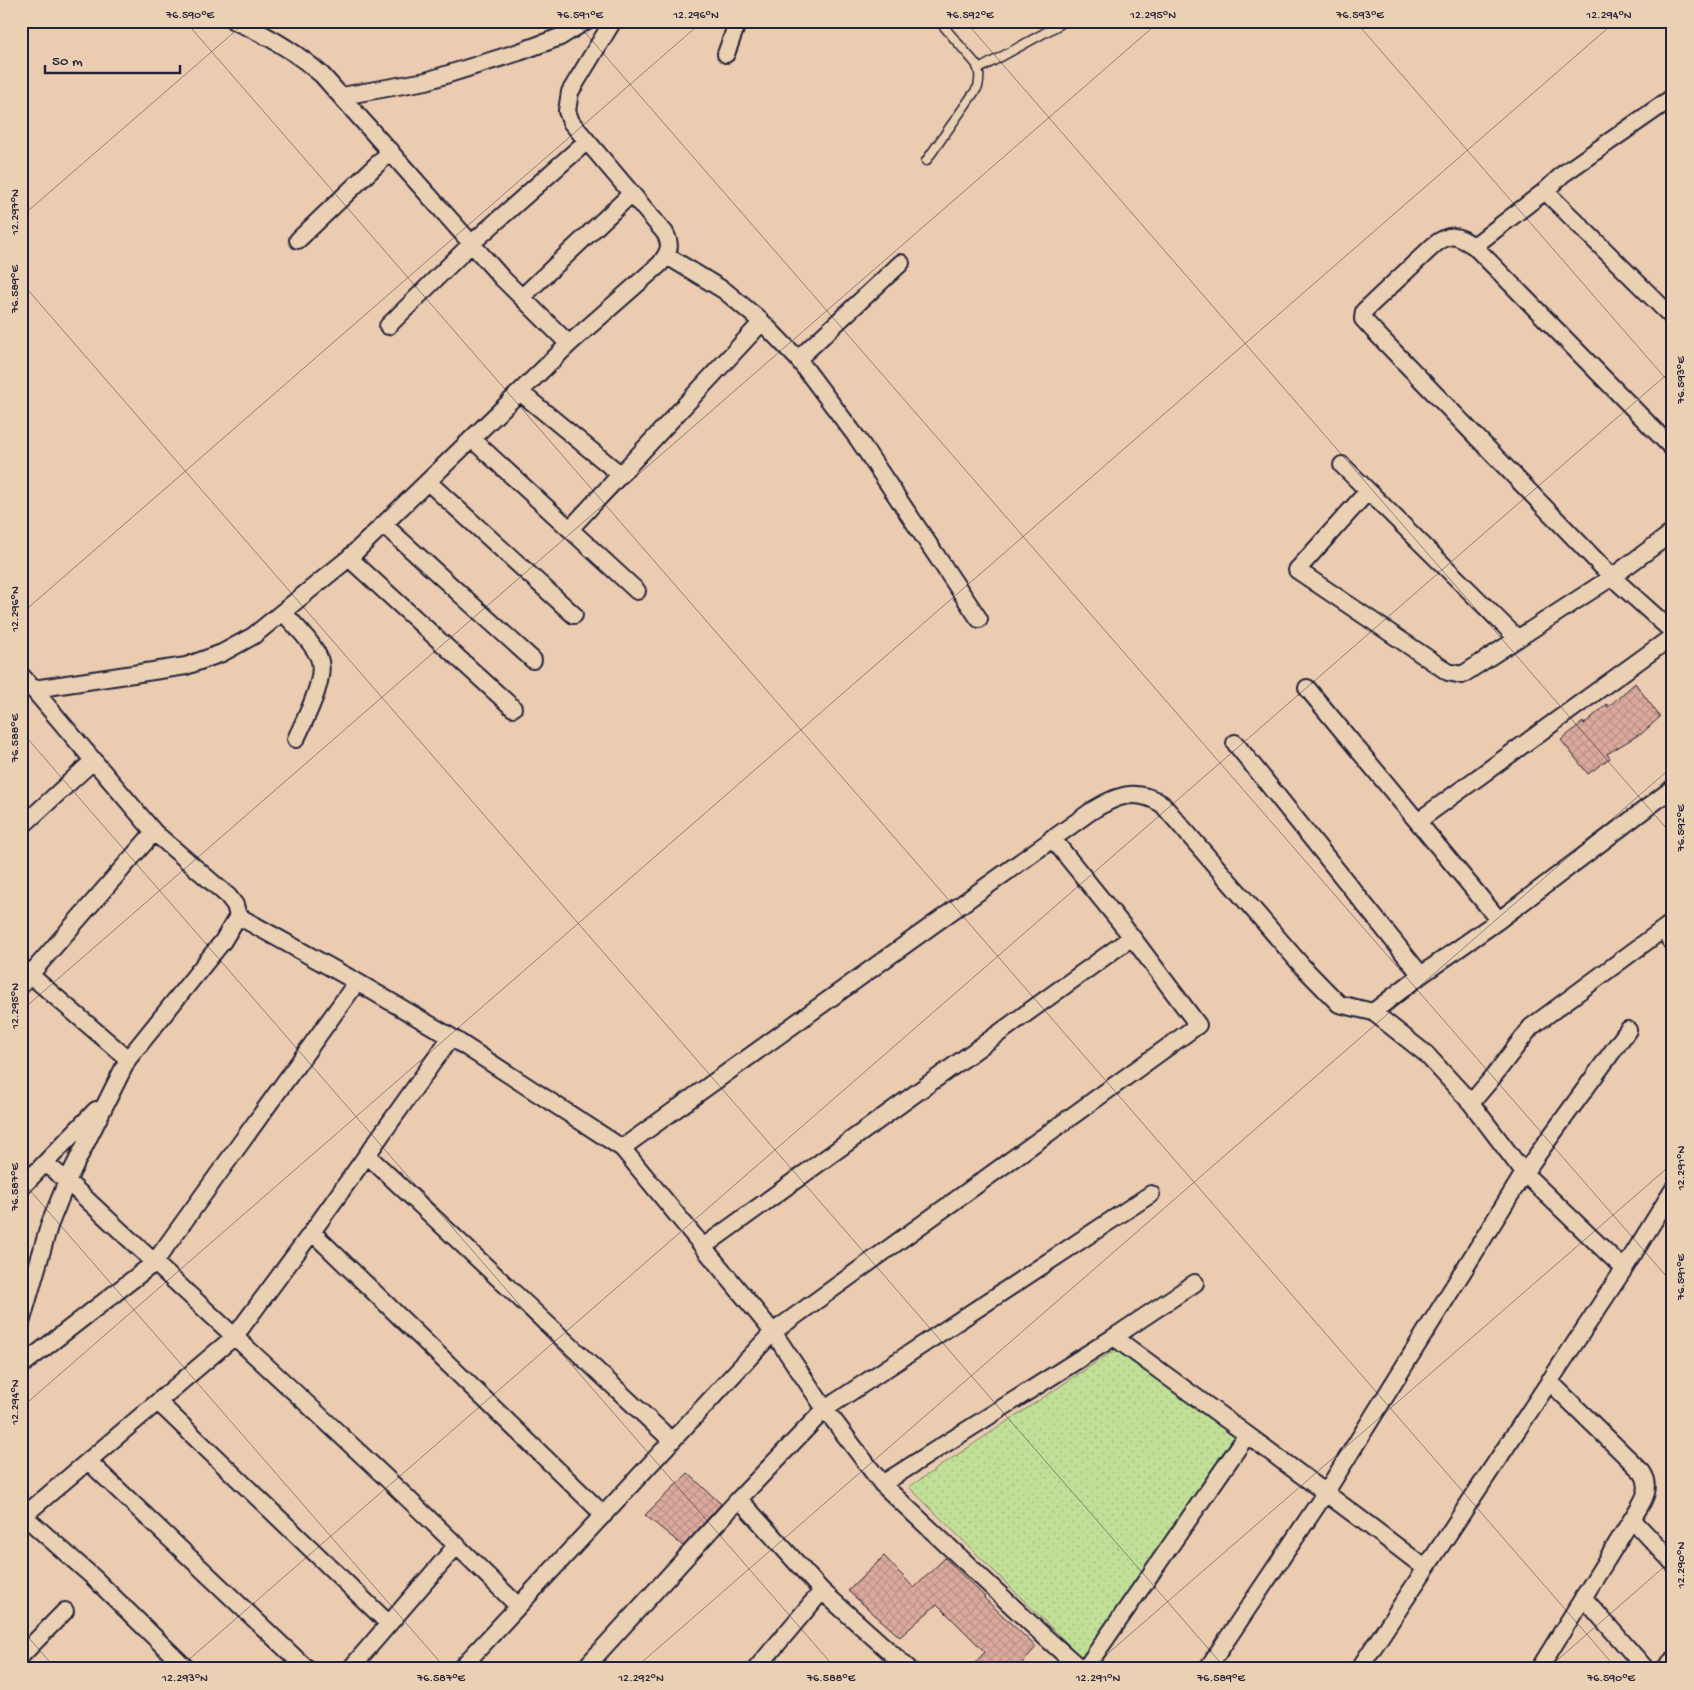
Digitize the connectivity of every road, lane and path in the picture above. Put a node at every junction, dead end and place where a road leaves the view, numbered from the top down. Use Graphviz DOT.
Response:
graph roads {
  1 [pos="234,21"];
  2 [pos="586,21"];
  3 [pos="613,21"];
  4 [pos="738,21"];
  5 [pos="939,21"];
  6 [pos="1066,21"];
  7 [pos="726,54"];
  8 [pos="979,69"];
  9 [pos="342,96"];
  10 [pos="1673,97"];
  11 [pos="587,141"];
  12 [pos="391,151"];
  13 [pos="926,162"];
  14 [pos="1544,191"];
  15 [pos="631,194"];
  16 [pos="298,240"];
  17 [pos="472,243"];
  18 [pos="1474,246"];
  19 [pos="666,256"];
  20 [pos="901,263"];
  21 [pos="522,298"];
  22 [pos="1673,318"];
  23 [pos="762,322"];
  24 [pos="388,326"];
  25 [pos="569,344"];
  26 [pos="798,359"];
  27 [pos="520,392"];
  28 [pos="472,439"];
  29 [pos="1673,449"];
  30 [pos="1342,465"];
  31 [pos="621,475"];
  32 [pos="428,482"];
  33 [pos="1368,491"];
  34 [pos="384,525"];
  35 [pos="570,529"];
  36 [pos="1673,532"];
  37 [pos="349,558"];
  38 [pos="1612,577"];
  39 [pos="638,591"];
  40 [pos="282,612"];
  41 [pos="574,615"];
  42 [pos="979,619"];
  43 [pos="1673,632"];
  44 [pos="1673,636"];
  45 [pos="1518,638"];
  46 [pos="533,660"];
  47 [pos="21,675"];
  48 [pos="1307,688"];
  49 [pos="34,689"];
  50 [pos="513,708"];
  51 [pos="296,739"];
  52 [pos="1235,743"];
  53 [pos="94,760"];
  54 [pos="1673,788"];
  55 [pos="1418,821"];
  56 [pos="21,827"];
  57 [pos="154,832"];
  58 [pos="1052,838"];
  59 [pos="238,916"];
  60 [pos="1499,920"];
  61 [pos="1668,926"];
  62 [pos="1132,937"];
  63 [pos="1673,944"];
  64 [pos="1421,975"];
  65 [pos="24,976"];
  66 [pos="357,982"];
  67 [pos="1373,1012"];
  68 [pos="1628,1030"];
  69 [pos="451,1037"];
  70 [pos="128,1059"];
  71 [pos="107,1099"];
  72 [pos="1471,1103"];
  73 [pos="622,1148"];
  74 [pos="367,1155"];
  75 [pos="45,1163"];
  76 [pos="1524,1173"];
  77 [pos="67,1181"];
  78 [pos="21,1188"];
  79 [pos="1151,1194"];
  80 [pos="1671,1197"];
  81 [pos="312,1232"];
  82 [pos="703,1247"];
  83 [pos="154,1263"];
  84 [pos="1624,1269"];
  85 [pos="1195,1283"];
  86 [pos="21,1323"];
  87 [pos="773,1332"];
  88 [pos="235,1336"];
  89 [pos="1114,1337"];
  90 [pos="21,1366"];
  91 [pos="1549,1381"];
  92 [pos="158,1402"];
  93 [pos="825,1409"];
  94 [pos="1247,1435"];
  95 [pos="672,1441"];
  96 [pos="88,1461"];
  97 [pos="882,1484"];
  98 [pos="1326,1492"];
  99 [pos="739,1499"];
  100 [pos="604,1515"];
  101 [pos="22,1517"];
  102 [pos="1632,1519"];
  103 [pos="457,1545"];
  104 [pos="1673,1563"];
  105 [pos="1425,1568"];
  106 [pos="822,1591"];
  107 [pos="1583,1597"];
  108 [pos="518,1606"];
  109 [pos="65,1611"];
  110 [pos="389,1624"];
  111 [pos="21,1656"];
  112 [pos="1673,1660"];
  113 [pos="187,1669"];
  114 [pos="307,1669"];
  115 [pos="350,1669"];
  116 [pos="460,1669"];
  117 [pos="584,1669"];
  118 [pos="756,1669"];
  119 [pos="909,1669"];
  120 [pos="1082,1669"];
  121 [pos="1085,1669"];
  122 [pos="1207,1669"];
  123 [pos="1360,1669"];
  124 [pos="1539,1669"];
  125 [pos="1646,1669"];
  126 [pos="1664,1669"];
  1 -- 9 [label="street"];
  2 -- 9 [label="street"];
  3 -- 11 [label="street"];
  4 -- 7 [label="street"];
  5 -- 8 [label="lane"];
  6 -- 8 [label="lane"];
  8 -- 13 [label="lane"];
  9 -- 12 [label="street"];
  10 -- 14 [label="street"];
  11 -- 15 [label="street"];
  11 -- 17 [label="street"];
  12 -- 16 [label="street"];
  12 -- 17 [label="street"];
  14 -- 18 [label="street"];
  14 -- 22 [label="street"];
  15 -- 19 [label="street"];
  15 -- 21 [label="street"];
  17 -- 21 [label="street"];
  17 -- 24 [label="street"];
  18 -- 29 [label="street"];
  18 -- 38 [label="street"];
  19 -- 23 [label="street"];
  19 -- 25 [label="street"];
  20 -- 26 [label="street"];
  21 -- 25 [label="street"];
  23 -- 26 [label="street"];
  23 -- 31 [label="street"];
  25 -- 27 [label="street"];
  26 -- 42 [label="street"];
  27 -- 28 [label="street"];
  27 -- 31 [label="street"];
  28 -- 32 [label="street"];
  28 -- 35 [label="street"];
  30 -- 33 [label="street"];
  31 -- 35 [label="street"];
  32 -- 34 [label="street"];
  32 -- 41 [label="street"];
  33 -- 45 [label="street"];
  33 -- 45 [label="street"];
  34 -- 37 [label="street"];
  34 -- 46 [label="street"];
  35 -- 39 [label="street"];
  36 -- 38 [label="street"];
  37 -- 40 [label="street"];
  37 -- 50 [label="street"];
  38 -- 43 [label="street"];
  38 -- 45 [label="street"];
  40 -- 49 [label="street"];
  40 -- 51 [label="street"];
  44 -- 55 [label="street"];
  47 -- 49 [label="street"];
  48 -- 55 [label="street"];
  49 -- 53 [label="street"];
  52 -- 64 [label="street"];
  53 -- 56 [label="street"];
  53 -- 57 [label="street"];
  54 -- 60 [label="street"];
  55 -- 60 [label="street"];
  57 -- 59 [label="street"];
  57 -- 65 [label="street"];
  58 -- 62 [label="street"];
  58 -- 67 [label="street"];
  58 -- 73 [label="street"];
  59 -- 66 [label="street"];
  59 -- 70 [label="street"];
  60 -- 64 [label="street"];
  61 -- 63 [label="street"];
  61 -- 72 [label="street"];
  62 -- 82 [label="street"];
  62 -- 87 [label="street"];
  64 -- 67 [label="street"];
  65 -- 70 [label="street"];
  66 -- 69 [label="street"];
  66 -- 83 [label="street"];
  67 -- 72 [label="street"];
  68 -- 76 [label="street"];
  69 -- 73 [label="street"];
  69 -- 74 [label="street"];
  70 -- 71 [label="street"];
  71 -- 75 [label="street"];
  71 -- 77 [label="street"];
  72 -- 76 [label="street"];
  73 -- 82 [label="street"];
  74 -- 81 [label="street"];
  74 -- 95 [label="street"];
  75 -- 77 [label="street"];
  75 -- 78 [label="street"];
  76 -- 84 [label="street"];
  76 -- 98 [label="street"];
  77 -- 83 [label="street"];
  77 -- 86 [label="street"];
  79 -- 93 [label="street"];
  80 -- 84 [label="street"];
  81 -- 88 [label="street"];
  81 -- 100 [label="street"];
  82 -- 87 [label="street"];
  83 -- 88 [label="street"];
  83 -- 90 [label="street"];
  84 -- 91 [label="street"];
  85 -- 89 [label="street"];
  87 -- 93 [label="street"];
  87 -- 95 [label="street"];
  88 -- 92 [label="street"];
  88 -- 103 [label="street"];
  89 -- 94 [label="street"];
  89 -- 97 [label="street"];
  91 -- 102 [label="street"];
  91 -- 105 [label="street"];
  92 -- 96 [label="street"];
  92 -- 110 [label="street"];
  93 -- 97 [label="street"];
  93 -- 99 [label="street"];
  94 -- 98 [label="street"];
  94 -- 121 [label="street"];
  95 -- 100 [label="street"];
  96 -- 101 [label="street"];
  96 -- 114 [label="street"];
  97 -- 120 [label="street"];
  98 -- 105 [label="street"];
  98 -- 122 [label="street"];
  99 -- 106 [label="street"];
  99 -- 117 [label="street"];
  100 -- 108 [label="street"];
  101 -- 113 [label="street"];
  102 -- 104 [label="street"];
  102 -- 107 [label="street"];
  103 -- 108 [label="street"];
  103 -- 110 [label="street"];
  105 -- 123 [label="street"];
  106 -- 118 [label="street"];
  106 -- 119 [label="street"];
  107 -- 124 [label="street"];
  107 -- 125 [label="street"];
  108 -- 116 [label="street"];
  109 -- 111 [label="street"];
  110 -- 115 [label="street"];
  112 -- 126 [label="street"];
}
